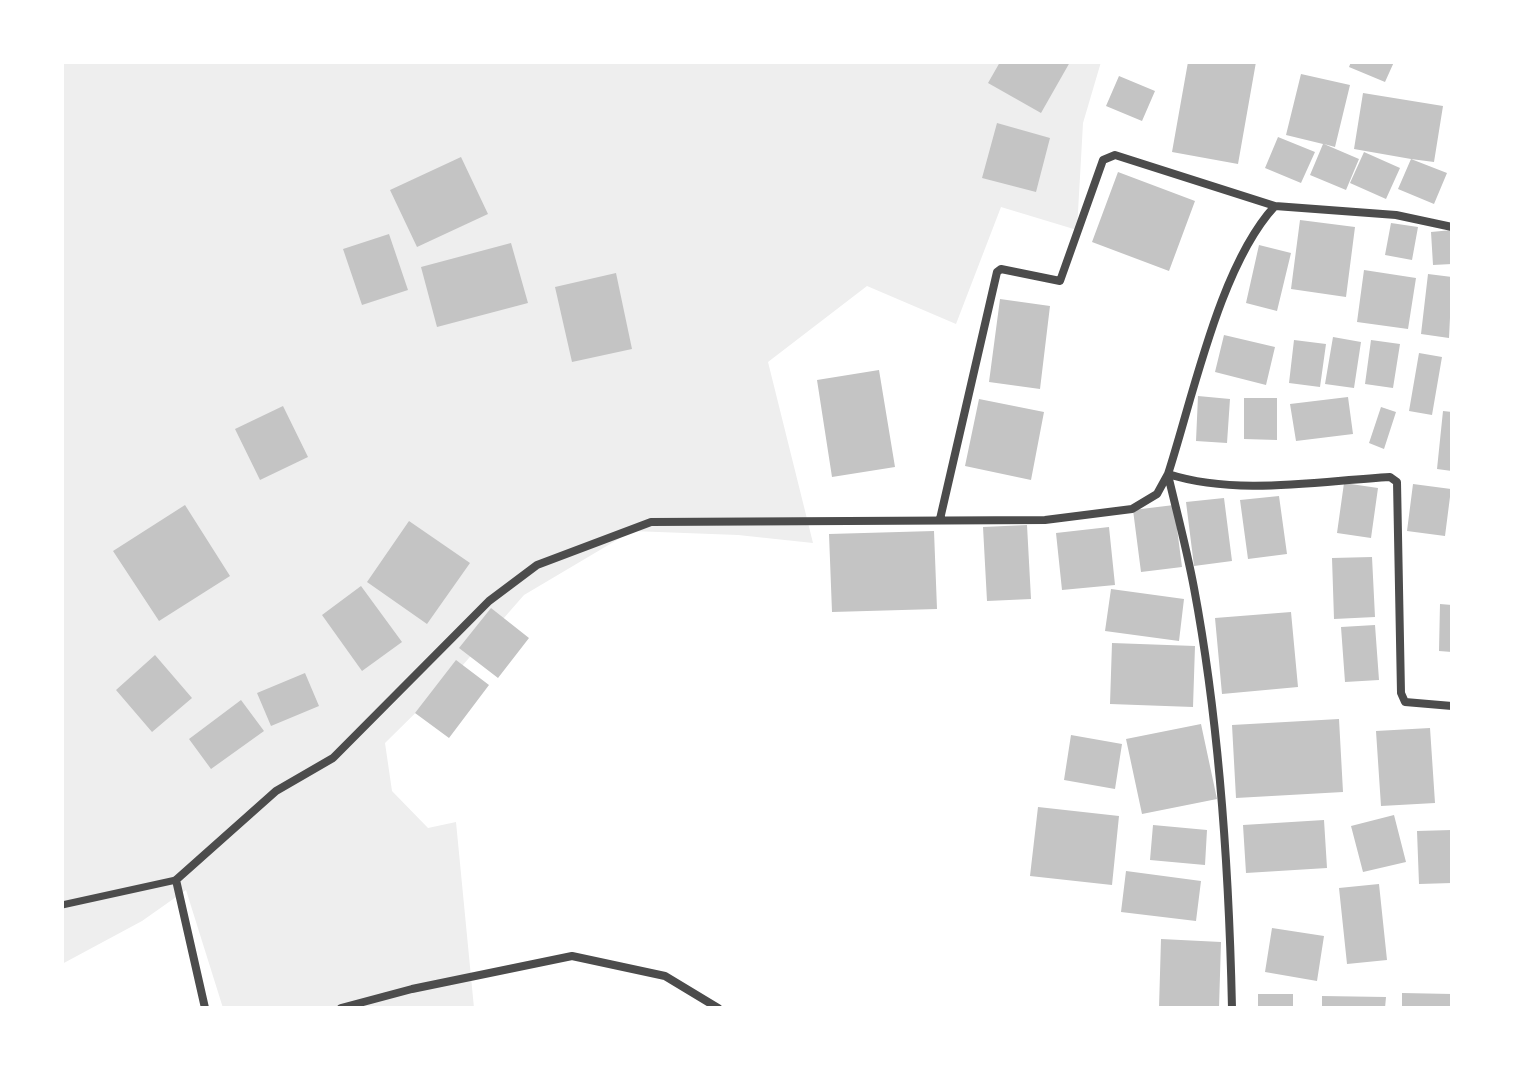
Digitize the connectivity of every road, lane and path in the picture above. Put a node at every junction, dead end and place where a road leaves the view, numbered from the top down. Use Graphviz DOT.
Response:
graph roads {
  1 [pos="1275,206"];
  2 [pos="1452,227"];
  3 [pos="1168,474"];
  4 [pos="940,519"];
  5 [pos="1452,706"];
  6 [pos="176,880"];
  7 [pos="62,905"];
  8 [pos="205,1008"];
  9 [pos="341,1008"];
  10 [pos="718,1008"];
  11 [pos="1232,1008"];
  1 -- 2 [label="street"];
  1 -- 3 [label="street"];
  1 -- 4 [label="street"];
  3 -- 4 [label="street"];
  3 -- 5 [label="street"];
  3 -- 11 [label="street"];
  4 -- 6 [label="street"];
  6 -- 7 [label="street"];
  6 -- 8 [label="street"];
  9 -- 10 [label="street"];
}
